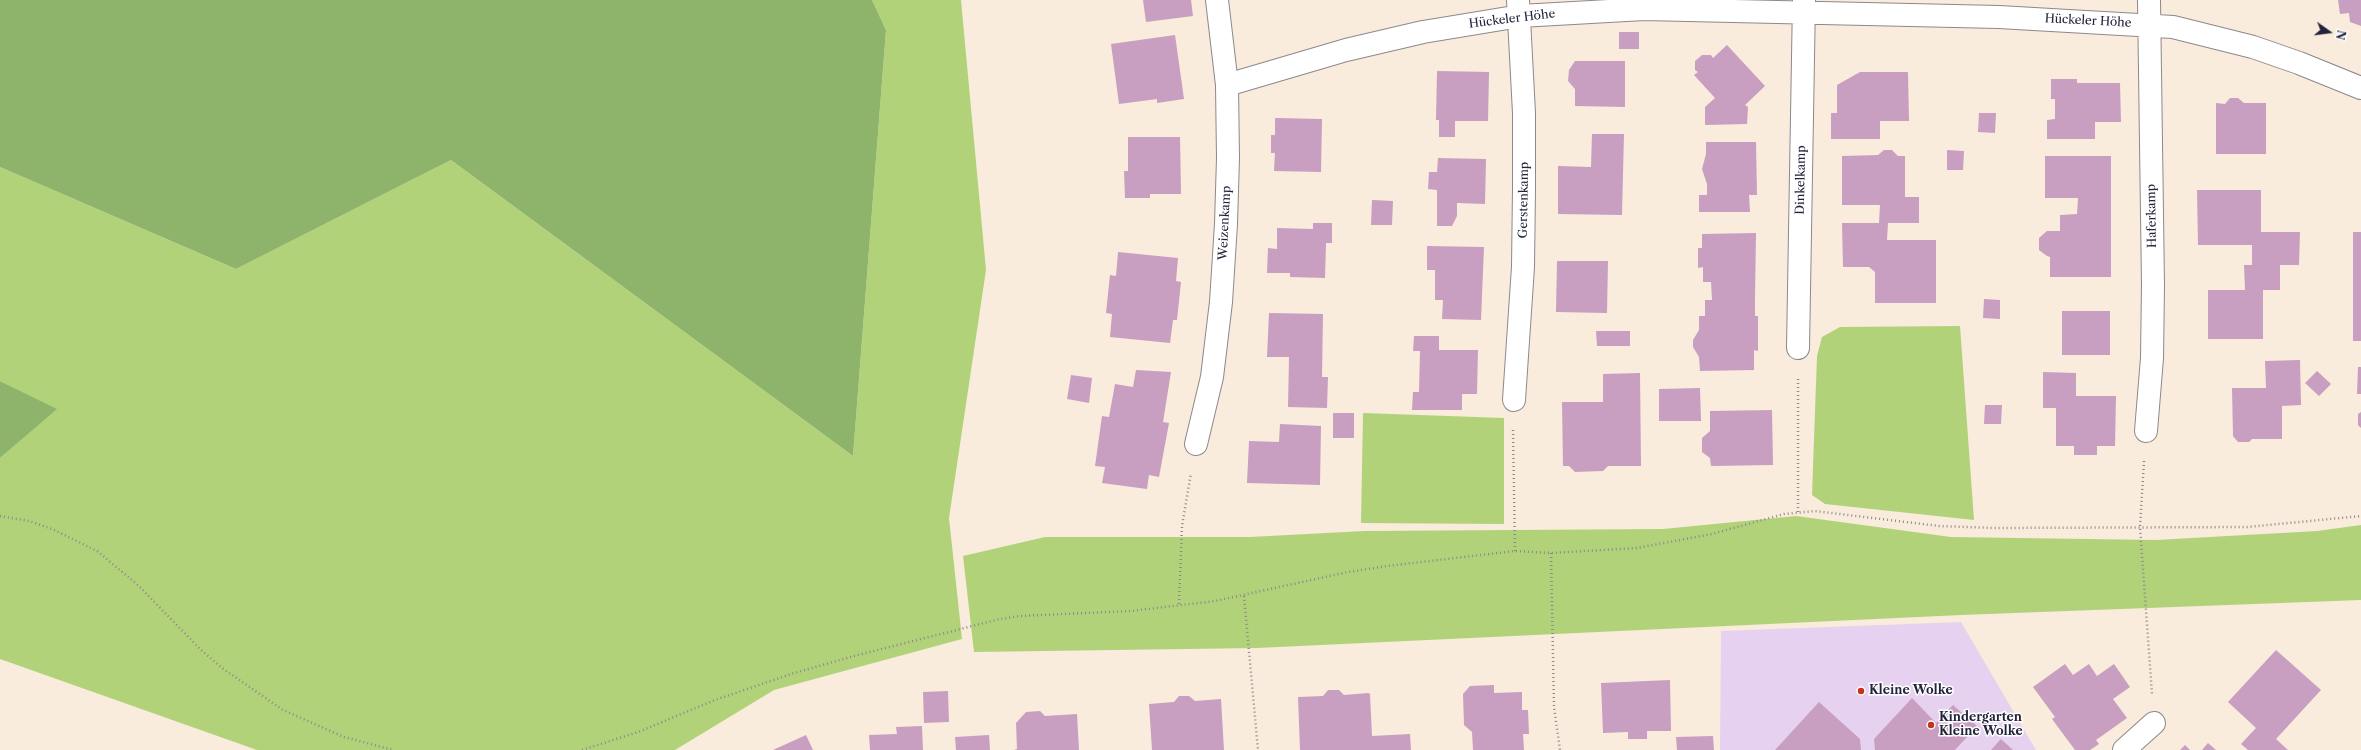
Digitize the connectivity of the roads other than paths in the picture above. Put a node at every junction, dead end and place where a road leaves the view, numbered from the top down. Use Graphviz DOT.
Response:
graph roads {
  1 [pos="1217,0"];
  2 [pos="2149,0"];
  3 [pos="1804,6"];
  4 [pos="1519,8"];
  5 [pos="2149,24"];
  6 [pos="1228,85"];
  7 [pos="2361,88"];
  8 [pos="1798,348"];
  9 [pos="1514,400"];
  10 [pos="2146,431"];
  11 [pos="1196,444"];
  12 [pos="2154,723"];
  13 [pos="2124,750"];
  1 -- 6 [label="street, Weizenkamp"];
  2 -- 5 [label="street, Haferkamp"];
  3 -- 4 [label="street, Hückeler Höhe"];
  3 -- 5 [label="street, Hückeler Höhe"];
  3 -- 8 [label="street, Dinkelkamp"];
  4 -- 6 [label="street, Hückeler Höhe"];
  4 -- 9 [label="street, Gerstenkamp"];
  5 -- 7 [label="street, Hückeler Höhe"];
  5 -- 10 [label="street, Haferkamp"];
  6 -- 11 [label="street, Weizenkamp"];
  12 -- 13 [label="street"];
}
